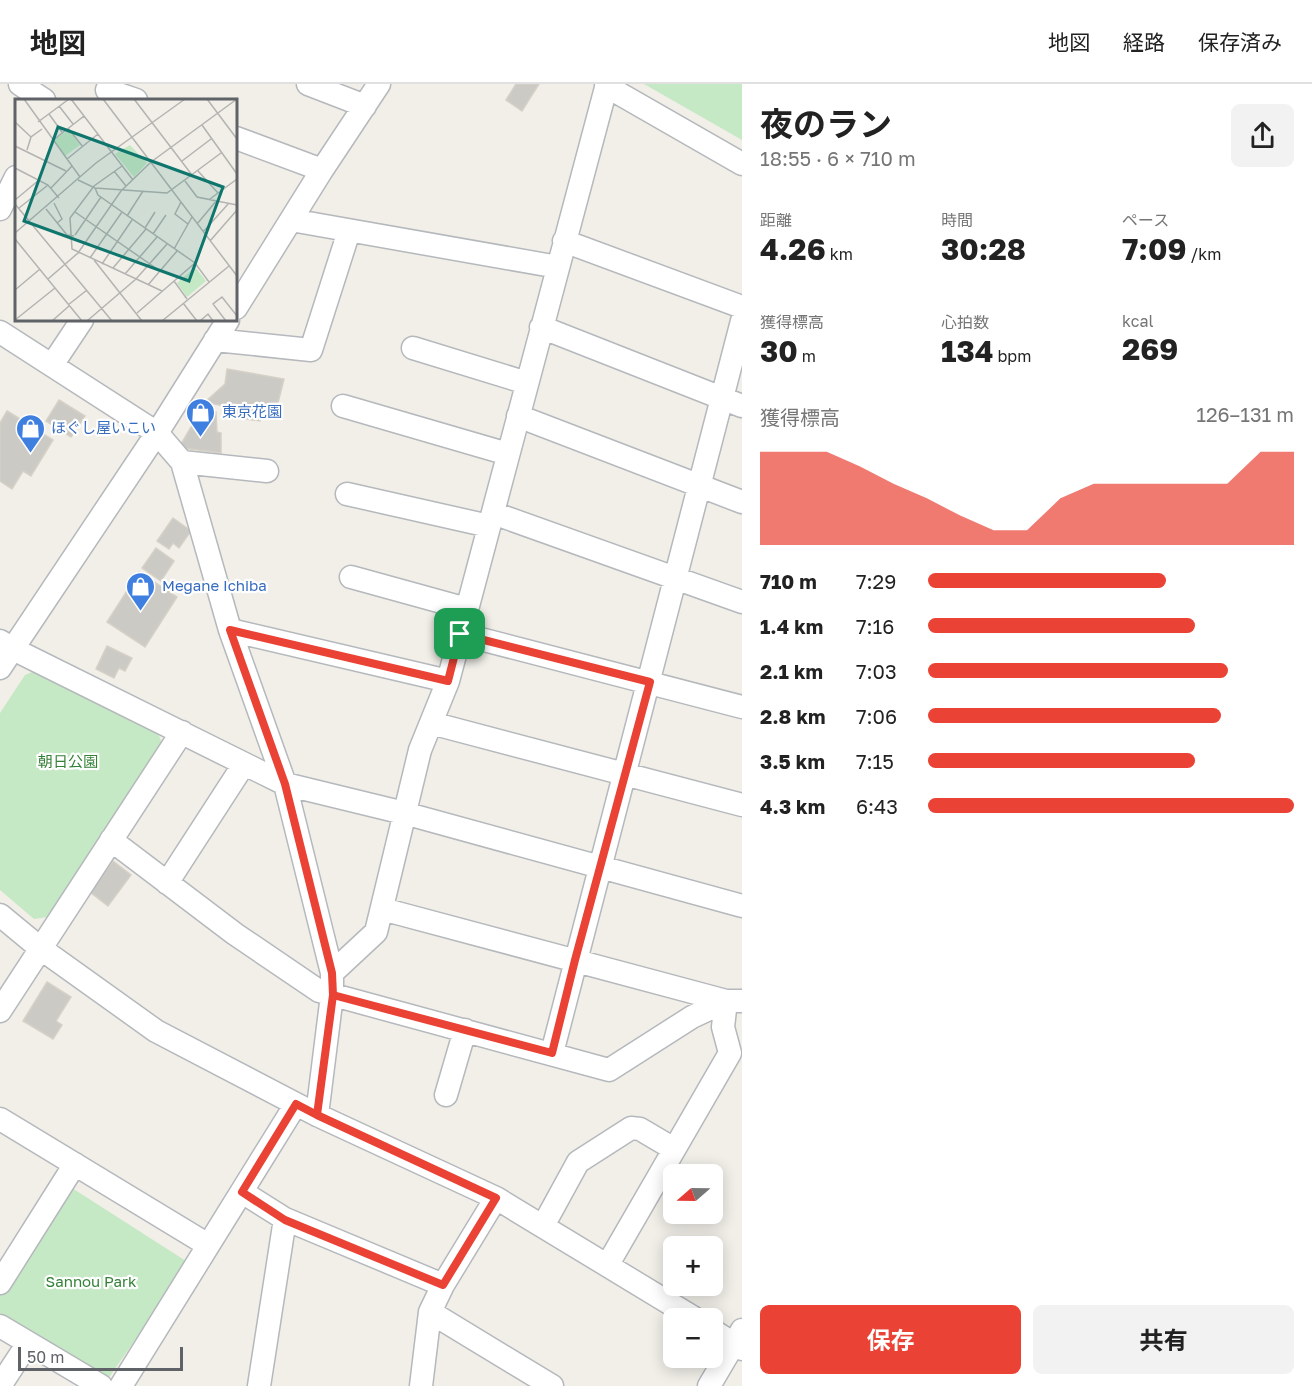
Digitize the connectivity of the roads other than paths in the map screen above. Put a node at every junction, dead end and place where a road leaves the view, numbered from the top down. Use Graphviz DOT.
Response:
graph roads {
  1 [pos="20,84"];
  2 [pos="308,84"];
  3 [pos="379,84"];
  4 [pos="606,85"];
  5 [pos="107,91"];
  6 [pos="42,99"];
  7 [pos="133,99"];
  8 [pos="365,106"];
  9 [pos="237,138"];
  10 [pos="742,164"];
  11 [pos="322,170"];
  12 [pos="15,179"];
  13 [pos="0,209"];
  14 [pos="291,220"];
  15 [pos="349,231"];
  16 [pos="564,241"];
  17 [pos="558,267"];
  18 [pos="237,306"];
  19 [pos="742,307"];
  20 [pos="81,321"];
  21 [pos="227,321"];
  22 [pos="742,321"];
  23 [pos="542,327"];
  24 [pos="0,332"];
  25 [pos="215,340"];
  26 [pos="413,348"];
  27 [pos="52,365"];
  28 [pos="527,382"];
  29 [pos="732,402"];
  30 [pos="343,406"];
  31 [pos="518,416"];
  32 [pos="157,433"];
  33 [pos="508,454"];
  34 [pos="182,462"];
  35 [pos="267,471"];
  36 [pos="700,485"];
  37 [pos="347,494"];
  38 [pos="742,502"];
  39 [pos="491,520"];
  40 [pos="351,577"];
  41 [pos="676,578"];
  42 [pos="742,602"];
  43 [pos="467,609"];
  44 [pos="230,630"];
  45 [pos="460,634"];
  46 [pos="6,645"];
  47 [pos="0,668"];
  48 [pos="448,681"];
  49 [pos="650,682"];
  50 [pos="742,707"];
  51 [pos="431,723"];
  52 [pos="182,732"];
  53 [pos="244,764"];
  54 [pos="625,775"];
  55 [pos="285,784"];
  56 [pos="742,805"];
  57 [pos="404,813"];
  58 [pos="111,840"];
  59 [pos="601,867"];
  60 [pos="167,883"];
  61 [pos="742,906"];
  62 [pos="382,909"];
  63 [pos="0,915"];
  64 [pos="40,948"];
  65 [pos="575,960"];
  66 [pos="332,984"];
  67 [pos="734,1001"];
  68 [pos="0,1011"];
  69 [pos="465,1030"];
  70 [pos="552,1053"];
  71 [pos="446,1095"];
  72 [pos="296,1104"];
  73 [pos="317,1115"];
  74 [pos="0,1119"];
  75 [pos="674,1149"];
  76 [pos="75,1164"];
  77 [pos="242,1192"];
  78 [pos="496,1198"];
  79 [pos="285,1220"];
  80 [pos="543,1226"];
  81 [pos="208,1245"];
  82 [pos="608,1264"];
  83 [pos="0,1283"];
  84 [pos="443,1285"];
  85 [pos="677,1308"];
  86 [pos="430,1312"];
  87 [pos="0,1326"];
  88 [pos="723,1334"];
  89 [pos="739,1341"];
  90 [pos="28,1343"];
  91 [pos="0,1386"];
  92 [pos="101,1386"];
  93 [pos="121,1386"];
  94 [pos="259,1386"];
  95 [pos="421,1386"];
  96 [pos="552,1386"];
  97 [pos="709,1386"];
  1 -- 6 [label="street"];
  2 -- 8 [label="street"];
  3 -- 8 [label="street"];
  4 -- 10 [label="street"];
  4 -- 16 [label="street"];
  5 -- 7 [label="street"];
  8 -- 11 [label="street"];
  9 -- 11 [label="street"];
  11 -- 14 [label="street"];
  12 -- 13 [label="street"];
  14 -- 15 [label="street"];
  14 -- 18 [label="street"];
  15 -- 17 [label="street"];
  15 -- 25 [label="street"];
  16 -- 17 [label="street"];
  16 -- 19 [label="street"];
  17 -- 23 [label="street"];
  20 -- 27 [label="street"];
  21 -- 25 [label="street"];
  22 -- 29 [label="street"];
  23 -- 28 [label="street"];
  23 -- 29 [label="street"];
  24 -- 27 [label="street"];
  25 -- 32 [label="street"];
  26 -- 28 [label="street"];
  27 -- 32 [label="street"];
  28 -- 31 [label="street"];
  29 -- 36 [label="street"];
  30 -- 33 [label="street"];
  31 -- 33 [label="street"];
  31 -- 36 [label="street"];
  32 -- 34 [label="street"];
  32 -- 46 [label="street"];
  33 -- 39 [label="street"];
  34 -- 35 [label="street"];
  34 -- 44 [label="street"];
  36 -- 38 [label="street"];
  36 -- 41 [label="street"];
  37 -- 39 [label="street"];
  39 -- 41 [label="street"];
  39 -- 43 [label="street"];
  40 -- 43 [label="street"];
  41 -- 42 [label="street"];
  41 -- 49 [label="street"];
  43 -- 45 [label="street"];
  44 -- 48 [label="street"];
  44 -- 55 [label="street"];
  45 -- 48 [label="street"];
  45 -- 49 [label="street"];
  46 -- 47 [label="street"];
  46 -- 52 [label="street"];
  48 -- 51 [label="street"];
  49 -- 50 [label="street"];
  49 -- 54 [label="street"];
  51 -- 54 [label="street"];
  51 -- 57 [label="street"];
  52 -- 53 [label="street"];
  52 -- 58 [label="street"];
  53 -- 55 [label="street"];
  53 -- 60 [label="street"];
  54 -- 56 [label="street"];
  54 -- 59 [label="street"];
  55 -- 57 [label="street"];
  55 -- 66 [label="street"];
  57 -- 59 [label="street"];
  57 -- 62 [label="street"];
  58 -- 60 [label="street"];
  58 -- 64 [label="street"];
  59 -- 61 [label="street"];
  59 -- 65 [label="street"];
  60 -- 66 [label="street"];
  62 -- 65 [label="street"];
  62 -- 66 [label="street"];
  63 -- 64 [label="street"];
  64 -- 68 [label="street"];
  64 -- 72 [label="street"];
  65 -- 67 [label="street"];
  65 -- 70 [label="street"];
  66 -- 69 [label="street"];
  66 -- 73 [label="street"];
  67 -- 70 [label="street"];
  67 -- 75 [label="street"];
  69 -- 70 [label="street"];
  69 -- 71 [label="street"];
  72 -- 73 [label="street"];
  72 -- 77 [label="street"];
  73 -- 78 [label="street"];
  74 -- 76 [label="street"];
  75 -- 80 [label="street"];
  75 -- 82 [label="street"];
  76 -- 81 [label="street"];
  76 -- 83 [label="street"];
  77 -- 79 [label="street"];
  77 -- 81 [label="street"];
  78 -- 80 [label="street"];
  78 -- 84 [label="street"];
  79 -- 84 [label="street"];
  79 -- 94 [label="street"];
  80 -- 82 [label="street"];
  81 -- 93 [label="street"];
  82 -- 85 [label="street"];
  84 -- 86 [label="street"];
  86 -- 95 [label="street"];
  86 -- 96 [label="street"];
  87 -- 90 [label="street"];
  88 -- 89 [label="street"];
  89 -- 97 [label="street"];
  90 -- 91 [label="street"];
  90 -- 92 [label="street"];
}
